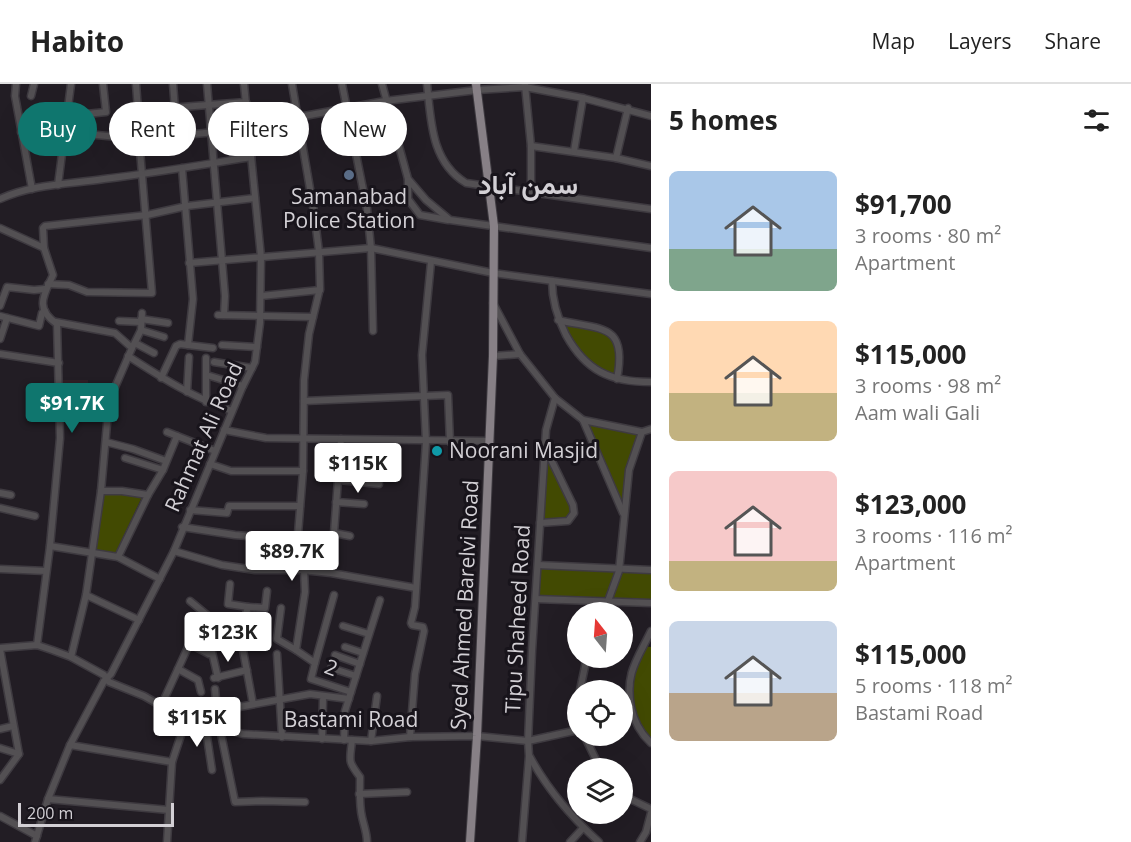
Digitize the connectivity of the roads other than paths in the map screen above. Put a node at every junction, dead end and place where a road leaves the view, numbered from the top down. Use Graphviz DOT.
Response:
graph roads {
  1 [pos="16,84"];
  2 [pos="34,84"];
  3 [pos="71,84"];
  4 [pos="103,84"];
  5 [pos="136,84"];
  6 [pos="173,84"];
  7 [pos="207,84"];
  8 [pos="244,84"];
  9 [pos="292,84"];
  10 [pos="342,84"];
  11 [pos="382,84"];
  12 [pos="427,84"];
  13 [pos="525,85"];
  14 [pos="477,87"];
  15 [pos="31,96"];
  16 [pos="428,97"];
  17 [pos="583,98"];
  18 [pos="385,101"];
  19 [pos="69,102"];
  20 [pos="135,102"];
  21 [pos="175,102"];
  22 [pos="209,102"];
  23 [pos="246,102"];
  24 [pos="296,102"];
  25 [pos="346,102"];
  26 [pos="380,102"];
  27 [pos="628,108"];
  28 [pos="97,113"];
  29 [pos="18,114"];
  30 [pos="651,116"];
  31 [pos="531,146"];
  32 [pos="574,151"];
  33 [pos="26,156"];
  34 [pos="62,156"];
  35 [pos="141,156"];
  36 [pos="213,156"];
  37 [pos="305,156"];
  38 [pos="357,156"];
  39 [pos="251,157"];
  40 [pos="616,158"];
  41 [pos="213,163"];
  42 [pos="651,166"];
  43 [pos="182,168"];
  44 [pos="143,174"];
  45 [pos="408,179"];
  46 [pos="58,185"];
  47 [pos="488,187"];
  48 [pos="32,189"];
  49 [pos="531,193"];
  50 [pos="255,198"];
  51 [pos="0,199"];
  52 [pos="217,202"];
  53 [pos="185,206"];
  54 [pos="651,209"];
  55 [pos="147,215"];
  56 [pos="450,220"];
  57 [pos="494,226"];
  58 [pos="0,228"];
  59 [pos="44,248"];
  60 [pos="371,248"];
  61 [pos="651,248"];
  62 [pos="319,252"];
  63 [pos="261,257"];
  64 [pos="222,259"];
  65 [pos="189,262"];
  66 [pos="431,262"];
  67 [pos="493,273"];
  68 [pos="552,281"];
  69 [pos="46,286"];
  70 [pos="320,290"];
  71 [pos="651,294"];
  72 [pos="261,296"];
  73 [pos="493,302"];
  74 [pos="0,306"];
  75 [pos="45,311"];
  76 [pos="4,317"];
  77 [pos="261,317"];
  78 [pos="313,317"];
  79 [pos="558,320"];
  80 [pos="119,321"];
  81 [pos="141,321"];
  82 [pos="55,322"];
  83 [pos="168,323"];
  84 [pos="373,331"];
  85 [pos="164,337"];
  86 [pos="0,339"];
  87 [pos="188,345"];
  88 [pos="222,345"];
  89 [pos="133,346"];
  90 [pos="257,347"];
  91 [pos="213,348"];
  92 [pos="154,353"];
  93 [pos="0,354"];
  94 [pos="520,354"];
  95 [pos="128,356"];
  96 [pos="493,356"];
  97 [pos="189,357"];
  98 [pos="206,358"];
  99 [pos="214,362"];
  100 [pos="59,363"];
  101 [pos="252,368"];
  102 [pos="210,376"];
  103 [pos="160,378"];
  104 [pos="617,379"];
  105 [pos="651,382"];
  106 [pos="243,386"];
  107 [pos="187,392"];
  108 [pos="424,396"];
  109 [pos="555,398"];
  110 [pos="304,401"];
  111 [pos="206,402"];
  112 [pos="232,411"];
  113 [pos="583,420"];
  114 [pos="651,429"];
  115 [pos="224,430"];
  116 [pos="167,432"];
  117 [pos="642,432"];
  118 [pos="177,436"];
  119 [pos="303,438"];
  120 [pos="341,439"];
  121 [pos="490,441"];
  122 [pos="106,442"];
  123 [pos="426,442"];
  124 [pos="450,442"];
  125 [pos="544,447"];
  126 [pos="215,451"];
  127 [pos="124,458"];
  128 [pos="166,461"];
  129 [pos="210,464"];
  130 [pos="163,470"];
  131 [pos="303,471"];
  132 [pos="339,480"];
  133 [pos="379,484"];
  134 [pos="101,491"];
  135 [pos="0,493"];
  136 [pos="11,495"];
  137 [pos="148,495"];
  138 [pos="336,502"];
  139 [pos="363,504"];
  140 [pos="300,506"];
  141 [pos="0,508"];
  142 [pos="190,510"];
  143 [pos="35,516"];
  144 [pos="625,516"];
  145 [pos="540,523"];
  146 [pos="182,527"];
  147 [pos="350,536"];
  148 [pos="299,540"];
  149 [pos="50,546"];
  150 [pos="174,551"];
  151 [pos="93,553"];
  152 [pos="118,557"];
  153 [pos="538,565"];
  154 [pos="619,567"];
  155 [pos="0,569"];
  156 [pos="303,570"];
  157 [pos="651,570"];
  158 [pos="46,571"];
  159 [pos="160,579"];
  160 [pos="230,584"];
  161 [pos="416,588"];
  162 [pos="267,591"];
  163 [pos="86,595"];
  164 [pos="334,595"];
  165 [pos="536,599"];
  166 [pos="380,600"];
  167 [pos="608,601"];
  168 [pos="190,602"];
  169 [pos="651,603"];
  170 [pos="249,607"];
  171 [pos="281,608"];
  172 [pos="208,616"];
  173 [pos="245,617"];
  174 [pos="139,620"];
  175 [pos="343,626"];
  176 [pos="262,631"];
  177 [pos="651,632"];
  178 [pos="240,634"];
  179 [pos="369,634"];
  180 [pos="190,644"];
  181 [pos="37,645"];
  182 [pos="345,647"];
  183 [pos="0,648"];
  184 [pos="296,650"];
  185 [pos="363,653"];
  186 [pos="277,654"];
  187 [pos="335,655"];
  188 [pos="71,657"];
  189 [pos="315,663"];
  190 [pos="360,664"];
  191 [pos="331,668"];
  192 [pos="178,669"];
  193 [pos="247,670"];
  194 [pos="356,676"];
  195 [pos="107,679"];
  196 [pos="630,680"];
  197 [pos="215,689"];
  198 [pos="201,692"];
  199 [pos="350,695"];
  200 [pos="377,696"];
  201 [pos="280,698"];
  202 [pos="323,700"];
  203 [pos="253,704"];
  204 [pos="161,706"];
  205 [pos="217,711"];
  206 [pos="633,715"];
  207 [pos="186,720"];
  208 [pos="203,724"];
  209 [pos="13,726"];
  210 [pos="0,729"];
  211 [pos="220,729"];
  212 [pos="567,732"];
  213 [pos="477,736"];
  214 [pos="282,737"];
  215 [pos="410,737"];
  216 [pos="322,739"];
  217 [pos="344,740"];
  218 [pos="352,740"];
  219 [pos="371,741"];
  220 [pos="528,741"];
  221 [pos="651,743"];
  222 [pos="70,745"];
  223 [pos="0,748"];
  224 [pos="19,753"];
  225 [pos="529,756"];
  226 [pos="172,762"];
  227 [pos="212,770"];
  228 [pos="0,780"];
  229 [pos="407,792"];
  230 [pos="359,794"];
  231 [pos="48,799"];
  232 [pos="633,801"];
  233 [pos="305,802"];
  234 [pos="169,810"];
  235 [pos="651,811"];
  236 [pos="0,816"];
  237 [pos="583,828"];
  238 [pos="36,839"];
  239 [pos="167,842"];
  240 [pos="367,842"];
  241 [pos="470,842"];
  242 [pos="522,842"];
  243 [pos="570,842"];
  244 [pos="598,842"];
  245 [pos="640,842"];
  1 -- 29 [label="street"];
  2 -- 15 [label="street"];
  3 -- 19 [label="street"];
  4 -- 28 [label="street"];
  5 -- 20 [label="street"];
  6 -- 21 [label="street"];
  7 -- 22 [label="street"];
  8 -- 23 [label="street, Rahmat Ali Road"];
  9 -- 24 [label="street"];
  10 -- 25 [label="street"];
  11 -- 18 [label="street"];
  12 -- 16 [label="street"];
  13 -- 14 [label="street"];
  13 -- 17 [label="street"];
  13 -- 31 [label="street"];
  14 -- 16 [label="street"];
  14 -- 47 [label="main road, Syed Ahmed Barelvi Road"];
  16 -- 18 [label="street"];
  16 -- 47 [label="street"];
  17 -- 27 [label="street"];
  17 -- 32 [label="street"];
  18 -- 26 [label="street"];
  18 -- 45 [label="street"];
  27 -- 30 [label="street"];
  27 -- 40 [label="street"];
  31 -- 32 [label="street"];
  31 -- 49 [label="street"];
  32 -- 40 [label="street"];
  33 -- 48 [label="street"];
  34 -- 46 [label="street"];
  35 -- 44 [label="street"];
  36 -- 41 [label="street"];
  37 -- 62 [label="street"];
  38 -- 60 [label="street"];
  39 -- 41 [label="street"];
  39 -- 50 [label="street, Rahmat Ali Road"];
  40 -- 42 [label="street"];
  41 -- 43 [label="street"];
  41 -- 52 [label="street"];
  43 -- 44 [label="street"];
  43 -- 53 [label="street"];
  44 -- 46 [label="street"];
  44 -- 55 [label="street"];
  45 -- 56 [label="street"];
  45 -- 56 [label="street"];
  46 -- 48 [label="street"];
  47 -- 49 [label="street"];
  47 -- 57 [label="main road, Syed Ahmed Barelvi Road"];
  48 -- 51 [label="street"];
  49 -- 54 [label="street"];
  50 -- 52 [label="street"];
  50 -- 63 [label="street, Rahmat Ali Road"];
  52 -- 53 [label="street"];
  52 -- 64 [label="street"];
  53 -- 55 [label="street"];
  53 -- 65 [label="street"];
  55 -- 59 [label="street"];
  55 -- 69 [label="street"];
  56 -- 57 [label="street"];
  57 -- 61 [label="street"];
  57 -- 67 [label="main road, Syed Ahmed Barelvi Road"];
  58 -- 59 [label="street"];
  59 -- 69 [label="street"];
  60 -- 62 [label="street"];
  60 -- 66 [label="street"];
  60 -- 84 [label="street"];
  62 -- 63 [label="street"];
  62 -- 70 [label="street"];
  63 -- 64 [label="street"];
  63 -- 72 [label="street, Rahmat Ali Road"];
  64 -- 65 [label="street"];
  64 -- 77 [label="street"];
  65 -- 87 [label="street"];
  66 -- 67 [label="street"];
  66 -- 108 [label="street"];
  67 -- 68 [label="street"];
  67 -- 73 [label="main road, Syed Ahmed Barelvi Road"];
  68 -- 71 [label="street"];
  68 -- 79 [label="street"];
  69 -- 74 [label="street"];
  69 -- 75 [label="street"];
  70 -- 72 [label="street"];
  70 -- 78 [label="street"];
  72 -- 77 [label="street, Rahmat Ali Road"];
  73 -- 94 [label="street"];
  73 -- 96 [label="main road, Syed Ahmed Barelvi Road"];
  75 -- 76 [label="street"];
  75 -- 82 [label="street"];
  76 -- 86 [label="street"];
  77 -- 78 [label="street"];
  77 -- 90 [label="street, Rahmat Ali Road"];
  78 -- 110 [label="street"];
  79 -- 104 [label="street"];
  79 -- 104 [label="street"];
  80 -- 81 [label="street"];
  81 -- 83 [label="street"];
  81 -- 85 [label="street"];
  81 -- 89 [label="street"];
  82 -- 89 [label="street"];
  82 -- 100 [label="street"];
  87 -- 91 [label="street"];
  87 -- 103 [label="street"];
  88 -- 90 [label="street"];
  89 -- 92 [label="street"];
  89 -- 95 [label="street"];
  90 -- 101 [label="street, Rahmat Ali Road"];
  93 -- 100 [label="street"];
  94 -- 96 [label="street"];
  94 -- 109 [label="street"];
  95 -- 103 [label="street"];
  95 -- 122 [label="street"];
  96 -- 121 [label="main road, Syed Ahmed Barelvi Road"];
  97 -- 107 [label="street"];
  98 -- 111 [label="street"];
  99 -- 101 [label="street"];
  100 -- 149 [label="street"];
  101 -- 106 [label="street, Rahmat Ali Road"];
  102 -- 106 [label="street"];
  103 -- 107 [label="street"];
  104 -- 105 [label="street"];
  106 -- 112 [label="street, Rahmat Ali Road"];
  107 -- 111 [label="street"];
  108 -- 110 [label="street"];
  108 -- 123 [label="street"];
  108 -- 124 [label="street"];
  109 -- 113 [label="street"];
  109 -- 125 [label="street, Tipu Shaheed Road"];
  110 -- 119 [label="street"];
  111 -- 112 [label="street"];
  112 -- 115 [label="street, Rahmat Ali Road"];
  113 -- 117 [label="street"];
  113 -- 144 [label="street"];
  114 -- 117 [label="street"];
  115 -- 119 [label="street"];
  115 -- 126 [label="street, Rahmat Ali Road"];
  116 -- 118 [label="street"];
  117 -- 144 [label="street"];
  118 -- 126 [label="street"];
  118 -- 128 [label="street"];
  119 -- 120 [label="street"];
  119 -- 131 [label="street"];
  120 -- 123 [label="street"];
  120 -- 132 [label="street"];
  121 -- 124 [label="street"];
  121 -- 213 [label="main road, Syed Ahmed Barelvi Road"];
  122 -- 128 [label="street"];
  122 -- 134 [label="street"];
  123 -- 124 [label="street"];
  123 -- 161 [label="street"];
  125 -- 145 [label="street, Tipu Shaheed Road"];
  125 -- 145 [label="street"];
  126 -- 129 [label="street, Rahmat Ali Road"];
  127 -- 130 [label="street"];
  128 -- 130 [label="street"];
  129 -- 131 [label="street"];
  129 -- 142 [label="street, Rahmat Ali Road"];
  130 -- 137 [label="street"];
  131 -- 140 [label="street"];
  132 -- 133 [label="street"];
  132 -- 138 [label="street"];
  134 -- 137 [label="street"];
  134 -- 151 [label="street"];
  135 -- 136 [label="street"];
  137 -- 152 [label="street"];
  138 -- 139 [label="street"];
  138 -- 147 [label="street"];
  140 -- 142 [label="street"];
  140 -- 148 [label="street"];
  141 -- 143 [label="street"];
  142 -- 146 [label="street, Rahmat Ali Road"];
  144 -- 154 [label="street"];
  145 -- 153 [label="street, Tipu Shaheed Road"];
  146 -- 148 [label="street"];
  146 -- 150 [label="street, Rahmat Ali Road"];
  148 -- 156 [label="street"];
  149 -- 151 [label="street"];
  149 -- 158 [label="street"];
  150 -- 156 [label="street"];
  150 -- 159 [label="street, Rahmat Ali Road"];
  151 -- 152 [label="street"];
  151 -- 163 [label="street"];
  152 -- 159 [label="street"];
  153 -- 154 [label="street"];
  153 -- 165 [label="street, Tipu Shaheed Road"];
  154 -- 157 [label="street"];
  154 -- 167 [label="street"];
  155 -- 158 [label="street"];
  156 -- 161 [label="street"];
  156 -- 184 [label="street"];
  158 -- 181 [label="street"];
  159 -- 174 [label="street, Rahmat Ali Road"];
  160 -- 170 [label="street"];
  161 -- 215 [label="street"];
  162 -- 170 [label="street"];
  163 -- 174 [label="street"];
  163 -- 188 [label="street"];
  164 -- 189 [label="street"];
  165 -- 167 [label="street"];
  165 -- 220 [label="street, Tipu Shaheed Road"];
  166 -- 179 [label="street"];
  167 -- 169 [label="street"];
  168 -- 172 [label="street"];
  170 -- 173 [label="street"];
  171 -- 184 [label="street, 2"];
  172 -- 178 [label="street"];
  172 -- 180 [label="street"];
  173 -- 176 [label="street"];
  173 -- 178 [label="street"];
  174 -- 195 [label="street, Rahmat Ali Road"];
  175 -- 179 [label="street"];
  177 -- 196 [label="street"];
  178 -- 193 [label="street"];
  179 -- 185 [label="street"];
  180 -- 192 [label="street"];
  180 -- 193 [label="street"];
  181 -- 183 [label="street, Bastami Road"];
  181 -- 188 [label="street, Bastami Road"];
  182 -- 185 [label="street"];
  183 -- 209 [label="street"];
  184 -- 189 [label="street, 2"];
  185 -- 190 [label="street"];
  186 -- 201 [label="street"];
  187 -- 190 [label="street"];
  188 -- 195 [label="street, Bastami Road"];
  189 -- 199 [label="street, 2"];
  190 -- 194 [label="street"];
  191 -- 194 [label="street"];
  192 -- 198 [label="street"];
  192 -- 204 [label="street"];
  193 -- 203 [label="street"];
  194 -- 199 [label="street"];
  195 -- 204 [label="street, Bastami Road"];
  195 -- 222 [label="street, Rahmat Ali Road"];
  197 -- 205 [label="street"];
  199 -- 201 [label="street"];
  199 -- 217 [label="street"];
  200 -- 219 [label="street"];
  201 -- 203 [label="street"];
  201 -- 214 [label="street"];
  202 -- 216 [label="street"];
  203 -- 205 [label="street"];
  204 -- 207 [label="street, Bastami Road"];
  205 -- 208 [label="street"];
  206 -- 221 [label="street"];
  207 -- 208 [label="street, Bastami Road"];
  207 -- 226 [label="street"];
  208 -- 211 [label="street, Bastami Road"];
  208 -- 227 [label="street"];
  209 -- 210 [label="street"];
  209 -- 224 [label="street"];
  211 -- 214 [label="street, Bastami Road"];
  211 -- 233 [label="street"];
  212 -- 220 [label="street, Bastami Road"];
  213 -- 215 [label="street, Bastami Road"];
  213 -- 220 [label="street, Bastami Road"];
  213 -- 241 [label="main road, Syed Ahmed Barelvi Road"];
  214 -- 216 [label="street, Bastami Road"];
  215 -- 219 [label="street, Bastami Road"];
  216 -- 217 [label="street, Bastami Road"];
  217 -- 218 [label="street, Bastami Road"];
  218 -- 219 [label="street, Bastami Road"];
  218 -- 230 [label="street"];
  220 -- 225 [label="street, Tipu Shaheed Road"];
  222 -- 226 [label="street"];
  222 -- 231 [label="street, Rahmat Ali Road"];
  223 -- 224 [label="street"];
  224 -- 228 [label="street"];
  225 -- 237 [label="street"];
  225 -- 242 [label="street, Tipu Shaheed Road"];
  226 -- 234 [label="street"];
  229 -- 230 [label="street"];
  230 -- 240 [label="street"];
  231 -- 234 [label="street"];
  231 -- 238 [label="street, Rahmat Ali Road"];
  232 -- 235 [label="street"];
  234 -- 239 [label="street"];
  235 -- 245 [label="street"];
  236 -- 238 [label="street"];
  237 -- 243 [label="street"];
  237 -- 244 [label="street"];
}
